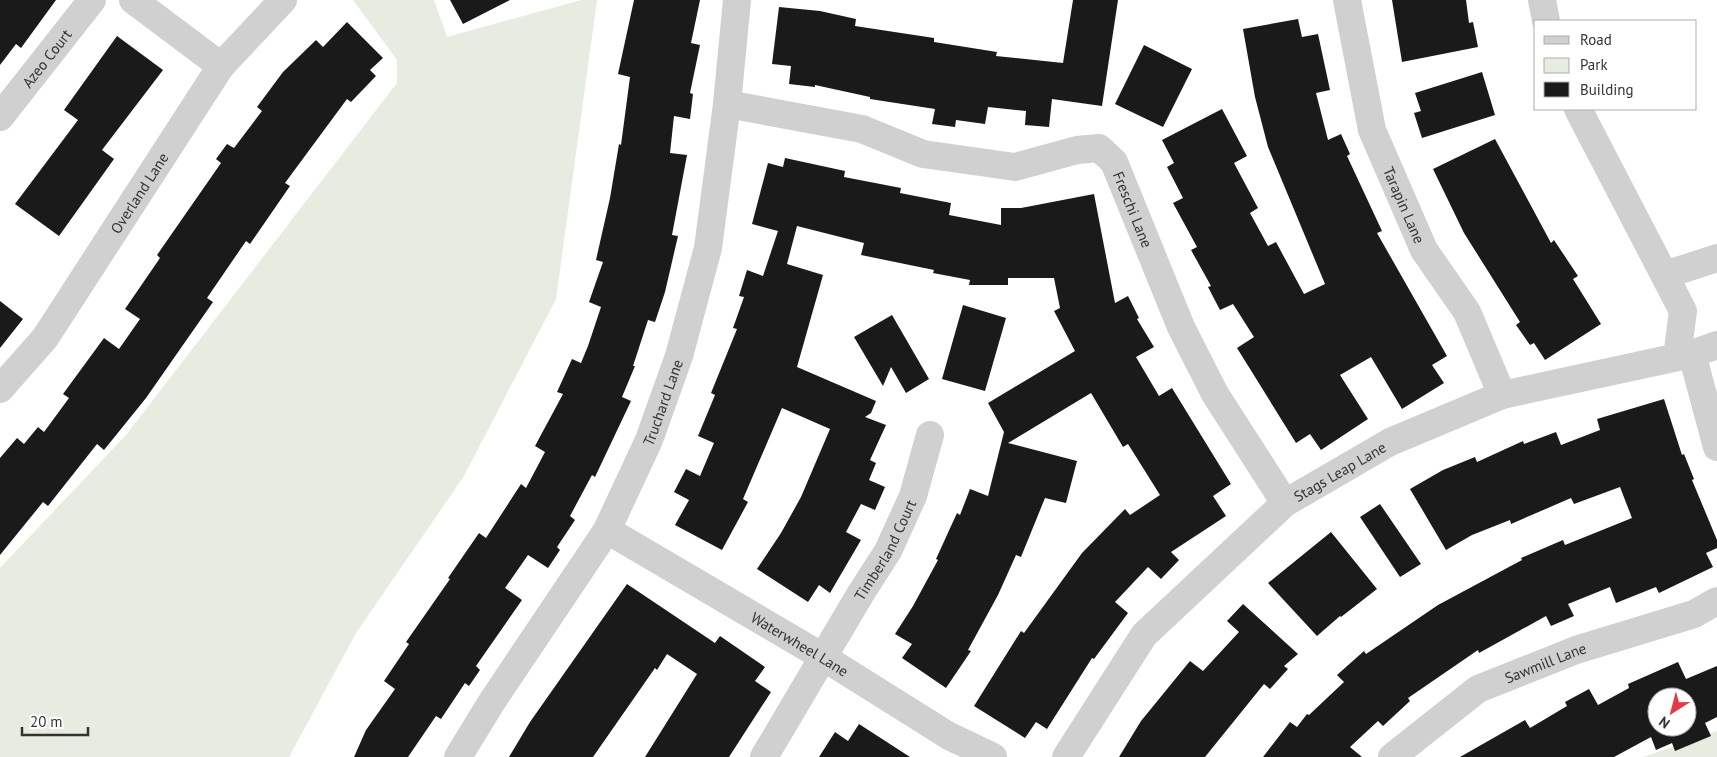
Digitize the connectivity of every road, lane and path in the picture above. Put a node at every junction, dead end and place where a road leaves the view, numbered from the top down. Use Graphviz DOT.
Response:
graph roads {
  1 [pos="92,0"];
  2 [pos="133,0"];
  3 [pos="283,0"];
  4 [pos="737,0"];
  5 [pos="1348,0"];
  6 [pos="1542,0"];
  7 [pos="1546,20"];
  8 [pos="221,66"];
  9 [pos="727,104"];
  10 [pos="1579,110"];
  11 [pos="0,117"];
  12 [pos="1717,258"];
  13 [pos="1665,275"];
  14 [pos="1696,352"];
  15 [pos="0,389"];
  16 [pos="1502,395"];
  17 [pos="930,435"];
  18 [pos="1717,447"];
  19 [pos="1286,503"];
  20 [pos="607,530"];
  21 [pos="1717,601"];
  22 [pos="823,657"];
  23 [pos="458,757"];
  24 [pos="764,757"];
  25 [pos="993,757"];
  26 [pos="1066,757"];
  27 [pos="1392,757"];
  1 -- 11 [label="street, Azeo Court"];
  2 -- 8 [label="street"];
  3 -- 8 [label="street, Overland Lane"];
  4 -- 9 [label="street, Truchard Lane"];
  5 -- 16 [label="street, Tarapin Lane"];
  6 -- 7 [label="street"];
  8 -- 15 [label="street, Overland Lane"];
  9 -- 19 [label="street, Freschi Lane"];
  9 -- 20 [label="street, Truchard Lane"];
  10 -- 13 [label="street"];
  12 -- 13 [label="street"];
  13 -- 14 [label="street"];
  14 -- 16 [label="street, Stags Leap Lane"];
  14 -- 18 [label="street"];
  16 -- 19 [label="street, Stags Leap Lane"];
  17 -- 22 [label="street, Timberland Court"];
  19 -- 26 [label="street, Stags Leap Lane"];
  20 -- 22 [label="street, Waterwheel Lane"];
  20 -- 23 [label="street, Truchard Lane"];
  21 -- 27 [label="street, Sawmill Lane"];
  22 -- 24 [label="street, Timberland Court"];
  22 -- 25 [label="street, Waterwheel Lane"];
}
